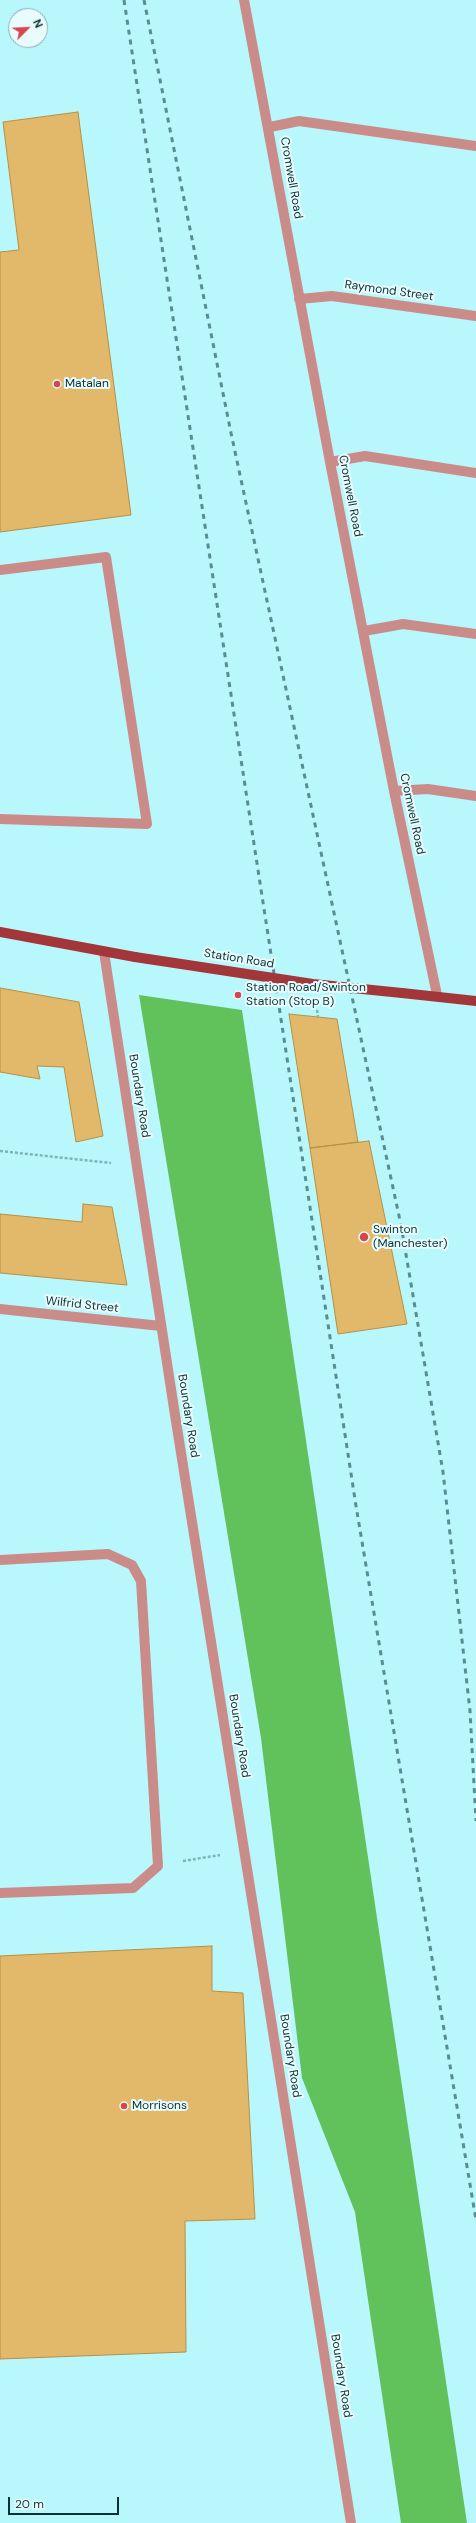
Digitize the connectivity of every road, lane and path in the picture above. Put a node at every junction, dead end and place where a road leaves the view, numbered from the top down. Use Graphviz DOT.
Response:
graph roads {
  1 [pos="244,0"];
  2 [pos="270,127"];
  3 [pos="476,146"];
  4 [pos="299,299"];
  5 [pos="476,316"];
  6 [pos="330,462"];
  7 [pos="476,473"];
  8 [pos="0,570"];
  9 [pos="364,631"];
  10 [pos="476,634"];
  11 [pos="394,791"];
  12 [pos="476,796"];
  13 [pos="0,819"];
  14 [pos="0,932"];
  15 [pos="104,952"];
  16 [pos="437,995"];
  17 [pos="476,1001"];
  18 [pos="0,1151"];
  19 [pos="136,1166"];
  20 [pos="0,1309"];
  21 [pos="161,1326"];
  22 [pos="0,1560"];
  23 [pos="244,1851"];
  24 [pos="158,1866"];
  25 [pos="0,1893"];
  26 [pos="351,2523"];
  1 -- 2 [label="street, Cromwell Road"];
  2 -- 3 [label="street"];
  2 -- 4 [label="street, Cromwell Road"];
  4 -- 5 [label="street, Raymond Street"];
  4 -- 6 [label="street, Cromwell Road"];
  6 -- 7 [label="street"];
  6 -- 9 [label="street, Cromwell Road"];
  8 -- 13 [label="street"];
  9 -- 10 [label="street"];
  9 -- 11 [label="street, Cromwell Road"];
  11 -- 12 [label="street"];
  11 -- 16 [label="street, Cromwell Road"];
  14 -- 15 [label="main road, Station Road"];
  15 -- 16 [label="main road, Station Road, bridge"];
  15 -- 19 [label="street, Boundary Road"];
  16 -- 17 [label="main road, Station Road"];
  18 -- 19 [label="path"];
  19 -- 21 [label="street, Boundary Road"];
  20 -- 21 [label="street, Wilfrid Street"];
  21 -- 23 [label="street, Boundary Road"];
  22 -- 24 [label="street"];
  23 -- 24 [label="path"];
  23 -- 26 [label="street, Boundary Road"];
  24 -- 25 [label="street"];
}
